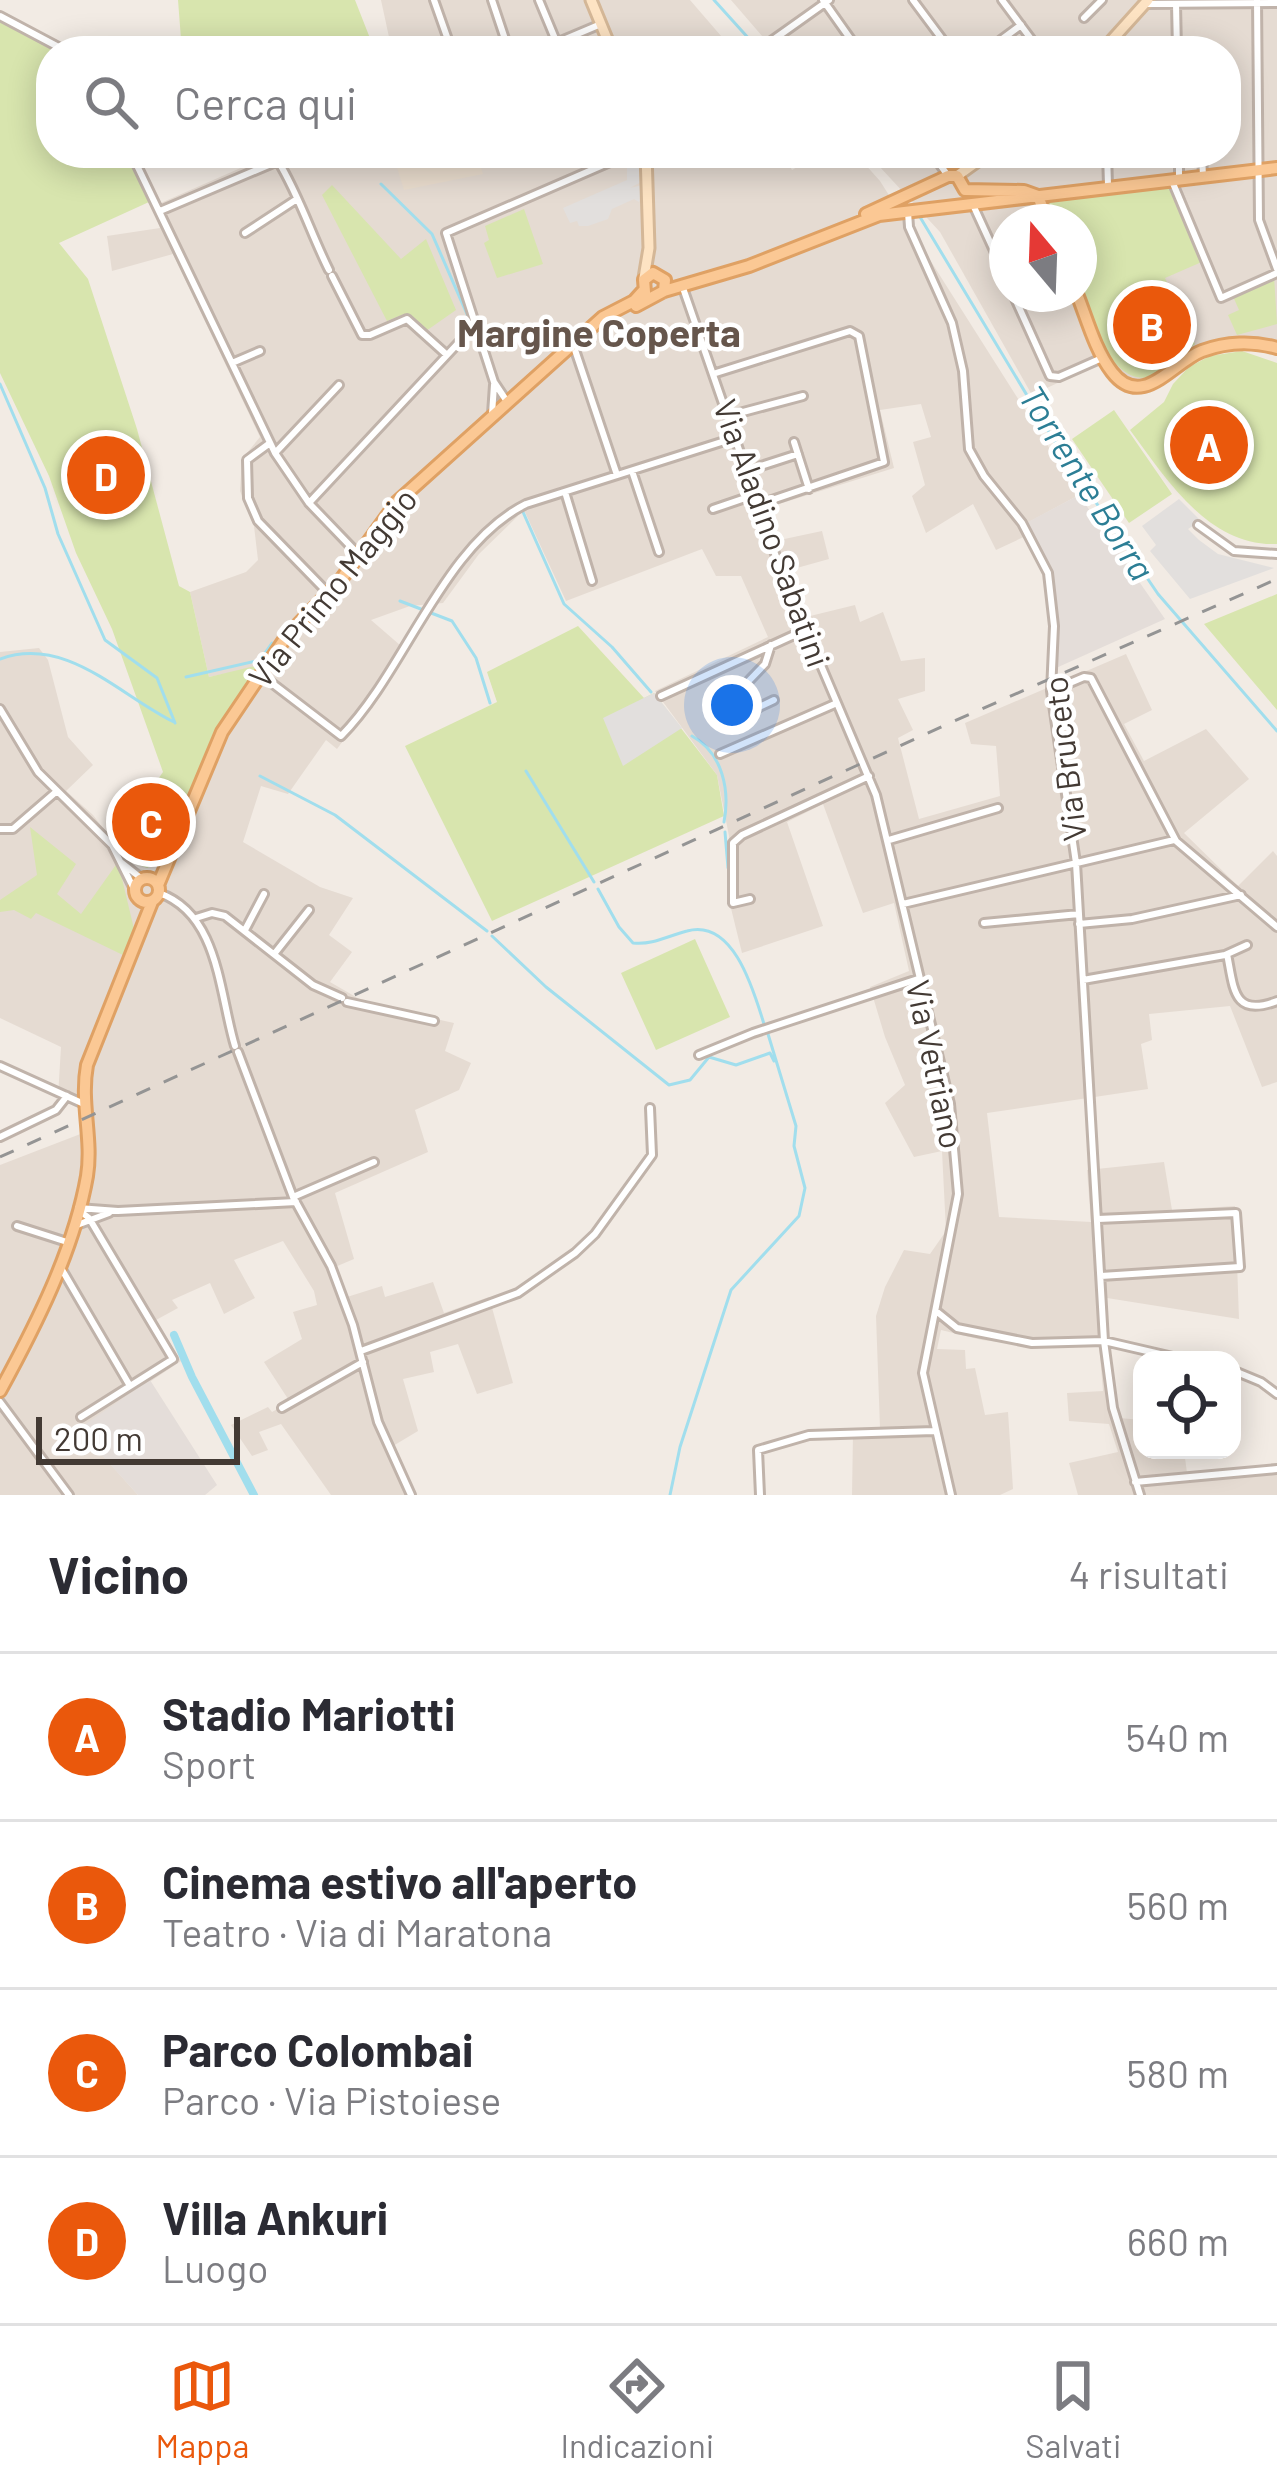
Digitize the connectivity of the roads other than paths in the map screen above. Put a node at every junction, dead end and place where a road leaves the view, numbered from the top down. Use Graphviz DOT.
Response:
graph roads {
  1 [pos="434,0"];
  2 [pos="492,0"];
  3 [pos="539,0"];
  4 [pos="591,0"];
  5 [pos="914,0"];
  6 [pos="1002,0"];
  7 [pos="1102,0"];
  8 [pos="826,1"];
  9 [pos="1257,1"];
  10 [pos="1146,2"];
  11 [pos="1176,2"];
  12 [pos="1277,3"];
  13 [pos="0,16"];
  14 [pos="1084,19"];
  15 [pos="601,24"];
  16 [pos="1021,26"];
  17 [pos="38,36"];
  18 [pos="447,36"];
  19 [pos="504,36"];
  20 [pos="553,36"];
  21 [pos="573,36"];
  22 [pos="606,36"];
  23 [pos="778,36"];
  24 [pos="850,36"];
  25 [pos="940,36"];
  26 [pos="1007,36"];
  27 [pos="1029,36"];
  28 [pos="1116,36"];
  29 [pos="1177,36"];
  30 [pos="138,168"];
  31 [pos="261,168"];
  32 [pos="282,168"];
  33 [pos="597,168"];
  34 [pos="646,168"];
  35 [pos="945,168"];
  36 [pos="965,168"];
  37 [pos="1108,168"];
  38 [pos="1177,168"];
  39 [pos="1203,168"];
  40 [pos="1277,168"];
  41 [pos="1258,171"];
  42 [pos="952,176"];
  43 [pos="1203,177"];
  44 [pos="1176,180"];
  45 [pos="1108,188"];
  46 [pos="965,190"];
  47 [pos="902,196"];
  48 [pos="1037,196"];
  49 [pos="297,199"];
  50 [pos="1040,204"];
  51 [pos="957,205"];
  52 [pos="974,207"];
  53 [pos="160,211"];
  54 [pos="906,212"];
  55 [pos="244,233"];
  56 [pos="989,240"];
  57 [pos="1277,271"];
  58 [pos="656,285"];
  59 [pos="682,288"];
  60 [pos="1021,312"];
  61 [pos="1084,312"];
  62 [pos="476,324"];
  63 [pos="573,344"];
  64 [pos="1277,348"];
  65 [pos="260,351"];
  66 [pos="447,355"];
  67 [pos="1103,358"];
  68 [pos="232,363"];
  69 [pos="715,373"];
  70 [pos="494,382"];
  71 [pos="339,386"];
  72 [pos="803,396"];
  73 [pos="508,403"];
  74 [pos="728,416"];
  75 [pos="492,418"];
  76 [pos="734,438"];
  77 [pos="794,442"];
  78 [pos="270,443"];
  79 [pos="275,453"];
  80 [pos="798,454"];
  81 [pos="761,466"];
  82 [pos="632,471"];
  83 [pos="617,476"];
  84 [pos="809,489"];
  85 [pos="565,491"];
  86 [pos="754,495"];
  87 [pos="309,503"];
  88 [pos="757,505"];
  89 [pos="713,509"];
  90 [pos="1198,525"];
  91 [pos="659,552"];
  92 [pos="358,554"];
  93 [pos="1277,554"];
  94 [pos="592,580"];
  95 [pos="328,593"];
  96 [pos="805,630"];
  97 [pos="771,645"];
  98 [pos="259,673"];
  99 [pos="1051,692"];
  100 [pos="661,696"];
  101 [pos="774,700"];
  102 [pos="837,703"];
  103 [pos="0,709"];
  104 [pos="720,754"];
  105 [pos="869,776"];
  106 [pos="57,791"];
  107 [pos="998,808"];
  108 [pos="0,830"];
  109 [pos="889,840"];
  110 [pos="1176,841"];
  111 [pos="1076,863"];
  112 [pos="147,889"];
  113 [pos="264,894"];
  114 [pos="1242,895"];
  115 [pos="750,899"];
  116 [pos="903,904"];
  117 [pos="308,910"];
  118 [pos="1079,914"];
  119 [pos="196,918"];
  120 [pos="984,923"];
  121 [pos="1079,924"];
  122 [pos="1277,927"];
  123 [pos="245,931"];
  124 [pos="1247,945"];
  125 [pos="275,953"];
  126 [pos="1227,954"];
  127 [pos="918,979"];
  128 [pos="1083,980"];
  129 [pos="1277,1001"];
  130 [pos="434,1021"];
  131 [pos="698,1055"];
  132 [pos="0,1066"];
  133 [pos="67,1096"];
  134 [pos="84,1104"];
  135 [pos="650,1108"];
  136 [pos="0,1137"];
  137 [pos="374,1162"];
  138 [pos="82,1192"];
  139 [pos="295,1200"];
  140 [pos="78,1208"];
  141 [pos="118,1211"];
  142 [pos="89,1218"];
  143 [pos="1097,1219"];
  144 [pos="17,1226"];
  145 [pos="69,1236"];
  146 [pos="59,1264"];
  147 [pos="1101,1276"];
  148 [pos="936,1311"];
  149 [pos="1104,1341"];
  150 [pos="1147,1351"];
  151 [pos="360,1352"];
  152 [pos="363,1362"];
  153 [pos="1241,1374"];
  154 [pos="130,1386"];
  155 [pos="0,1390"];
  156 [pos="1277,1394"];
  157 [pos="0,1402"];
  158 [pos="282,1408"];
  159 [pos="81,1417"];
  160 [pos="934,1431"];
  161 [pos="1277,1469"];
  162 [pos="1135,1482"];
  163 [pos="69,1495"];
  164 [pos="411,1495"];
  165 [pos="760,1495"];
  166 [pos="950,1495"];
  167 [pos="1139,1495"];
  1 -- 18 [label="street"];
  2 -- 19 [label="street"];
  3 -- 20 [label="street"];
  4 -- 15 [label="street"];
  5 -- 25 [label="street"];
  6 -- 16 [label="street"];
  7 -- 14 [label="street"];
  8 -- 23 [label="street"];
  8 -- 24 [label="street"];
  9 -- 11 [label="street"];
  9 -- 12 [label="street"];
  9 -- 41 [label="street"];
  10 -- 11 [label="street"];
  10 -- 28 [label="street"];
  11 -- 29 [label="street"];
  13 -- 17 [label="street"];
  15 -- 21 [label="street"];
  15 -- 22 [label="street"];
  16 -- 26 [label="street"];
  16 -- 27 [label="street"];
  30 -- 53 [label="street"];
  31 -- 53 [label="street"];
  32 -- 49 [label="street"];
  33 -- 62 [label="street"];
  34 -- 58 [label="street"];
  35 -- 42 [label="street"];
  36 -- 42 [label="street"];
  37 -- 45 [label="street"];
  38 -- 44 [label="street"];
  39 -- 43 [label="street"];
  40 -- 41 [label="main road"];
  41 -- 43 [label="main road"];
  41 -- 57 [label="street"];
  42 -- 46 [label="main road"];
  42 -- 47 [label="main road"];
  43 -- 44 [label="main road"];
  44 -- 45 [label="main road"];
  44 -- 57 [label="street"];
  45 -- 48 [label="main road"];
  46 -- 48 [label="main road"];
  46 -- 51 [label="main road"];
  47 -- 54 [label="main road"];
  47 -- 58 [label="main road"];
  48 -- 50 [label="main road"];
  48 -- 52 [label="main road"];
  49 -- 55 [label="street"];
  49 -- 66 [label="street"];
  51 -- 52 [label="main road"];
  51 -- 54 [label="main road"];
  52 -- 56 [label="street"];
  53 -- 68 [label="street"];
  54 -- 59 [label="main road"];
  54 -- 99 [label="street, Via Bruceto"];
  58 -- 59 [label="main road"];
  58 -- 63 [label="main road, Via Primo Maggio"];
  59 -- 69 [label="street, Via Aladino Sabatini"];
  60 -- 67 [label="street"];
  61 -- 67 [label="main road"];
  62 -- 66 [label="street"];
  62 -- 70 [label="street"];
  63 -- 73 [label="main road, Via Primo Maggio"];
  63 -- 83 [label="street"];
  64 -- 67 [label="main road"];
  65 -- 68 [label="street"];
  66 -- 87 [label="street"];
  68 -- 78 [label="street"];
  69 -- 74 [label="street, Via Aladino Sabatini"];
  69 -- 84 [label="street"];
  70 -- 73 [label="street"];
  70 -- 75 [label="street"];
  71 -- 79 [label="street"];
  72 -- 74 [label="street"];
  73 -- 75 [label="main road, Via Primo Maggio"];
  74 -- 76 [label="street, Via Aladino Sabatini"];
  75 -- 92 [label="main road, Via Primo Maggio"];
  76 -- 82 [label="street"];
  76 -- 86 [label="street, Via Aladino Sabatini"];
  77 -- 80 [label="street"];
  78 -- 79 [label="street"];
  78 -- 95 [label="street"];
  79 -- 87 [label="street"];
  80 -- 81 [label="street"];
  80 -- 84 [label="street"];
  82 -- 83 [label="street"];
  82 -- 91 [label="street"];
  83 -- 85 [label="street"];
  84 -- 88 [label="street"];
  85 -- 94 [label="street"];
  85 -- 98 [label="street"];
  86 -- 88 [label="street, Via Aladino Sabatini"];
  86 -- 89 [label="street"];
  87 -- 92 [label="street"];
  88 -- 96 [label="street, Via Aladino Sabatini"];
  90 -- 93 [label="street"];
  92 -- 95 [label="main road, Via Primo Maggio"];
  95 -- 98 [label="main road, Via Primo Maggio"];
  96 -- 97 [label="street"];
  96 -- 102 [label="street, Via Aladino Sabatini"];
  97 -- 100 [label="street"];
  97 -- 101 [label="street"];
  98 -- 112 [label="main road, Via Primo Maggio"];
  99 -- 110 [label="street"];
  99 -- 111 [label="street, Via Bruceto"];
  102 -- 104 [label="street"];
  102 -- 105 [label="street, Via Aladino Sabatini"];
  103 -- 106 [label="street"];
  105 -- 109 [label="street, Via Vetriano"];
  105 -- 115 [label="street"];
  106 -- 108 [label="street"];
  106 -- 112 [label="street"];
  107 -- 109 [label="street"];
  109 -- 116 [label="street, Via Vetriano"];
  110 -- 111 [label="street"];
  110 -- 114 [label="street"];
  111 -- 116 [label="street"];
  111 -- 118 [label="street, Via Bruceto"];
  112 -- 119 [label="street"];
  112 -- 134 [label="main road"];
  113 -- 123 [label="street"];
  114 -- 121 [label="street"];
  114 -- 122 [label="street"];
  116 -- 127 [label="street, Via Vetriano"];
  117 -- 125 [label="street"];
  118 -- 120 [label="street"];
  118 -- 121 [label="street, Via Bruceto"];
  119 -- 123 [label="street"];
  119 -- 139 [label="street"];
  121 -- 128 [label="street, Via Bruceto"];
  123 -- 125 [label="street"];
  124 -- 126 [label="street"];
  125 -- 130 [label="street"];
  126 -- 128 [label="street"];
  126 -- 129 [label="street"];
  127 -- 131 [label="street"];
  127 -- 148 [label="street, Via Vetriano"];
  128 -- 143 [label="street, Via Bruceto"];
  132 -- 133 [label="street"];
  133 -- 134 [label="street"];
  133 -- 136 [label="street"];
  134 -- 138 [label="main road"];
  135 -- 151 [label="street"];
  137 -- 139 [label="street"];
  138 -- 140 [label="main road"];
  138 -- 141 [label="street"];
  139 -- 141 [label="street"];
  139 -- 151 [label="street"];
  140 -- 141 [label="street"];
  140 -- 142 [label="street"];
  140 -- 145 [label="main road"];
  141 -- 142 [label="street"];
  142 -- 145 [label="street"];
  142 -- 154 [label="street"];
  143 -- 147 [label="street, Via Bruceto"];
  143 -- 147 [label="street"];
  144 -- 145 [label="street"];
  145 -- 146 [label="main road"];
  146 -- 154 [label="street"];
  146 -- 155 [label="main road"];
  147 -- 149 [label="street, Via Bruceto"];
  148 -- 149 [label="street"];
  148 -- 160 [label="street, Via Vetriano"];
  149 -- 150 [label="street"];
  149 -- 162 [label="street, Via Bruceto"];
  151 -- 152 [label="street"];
  152 -- 158 [label="street"];
  152 -- 164 [label="street"];
  153 -- 156 [label="street"];
  154 -- 159 [label="street"];
  157 -- 163 [label="street"];
  160 -- 165 [label="street"];
  160 -- 166 [label="street, Via Vetriano"];
  161 -- 162 [label="street"];
  162 -- 167 [label="street, Via Bruceto"];
}
